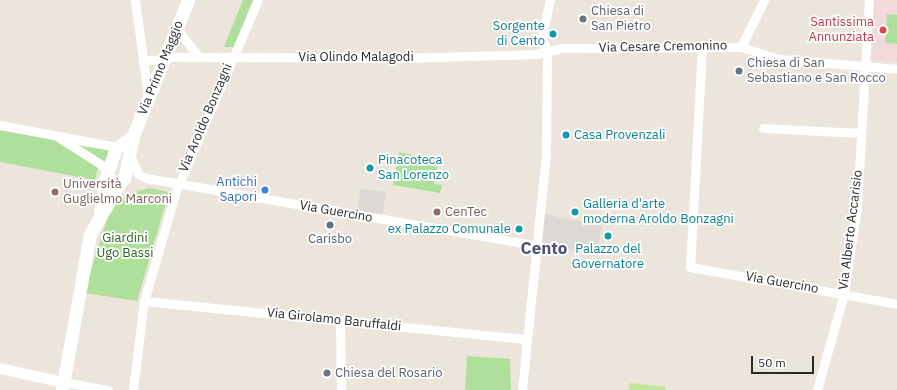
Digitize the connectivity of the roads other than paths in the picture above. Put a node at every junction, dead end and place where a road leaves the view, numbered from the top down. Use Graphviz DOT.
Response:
graph roads {
  1 [pos="135,0"];
  2 [pos="188,0"];
  3 [pos="258,0"];
  4 [pos="550,0"];
  5 [pos="764,0"];
  6 [pos="869,0"];
  7 [pos="176,29"];
  8 [pos="742,46"];
  9 [pos="702,47"];
  10 [pos="547,52"];
  11 [pos="198,56"];
  12 [pos="233,56"];
  13 [pos="164,58"];
  14 [pos="143,60"];
  15 [pos="862,66"];
  16 [pos="897,69"];
  17 [pos="148,97"];
  18 [pos="0,125"];
  19 [pos="763,128"];
  20 [pos="860,133"];
  21 [pos="53,134"];
  22 [pos="127,147"];
  23 [pos="108,173"];
  24 [pos="138,174"];
  25 [pos="122,181"];
  26 [pos="179,183"];
  27 [pos="99,214"];
  28 [pos="535,245"];
  29 [pos="844,293"];
  30 [pos="144,301"];
  31 [pos="897,304"];
  32 [pos="340,322"];
  33 [pos="525,339"];
  34 [pos="0,368"];
  35 [pos="62,386"];
  36 [pos="108,390"];
  37 [pos="133,390"];
  38 [pos="341,390"];
  39 [pos="522,390"];
  40 [pos="817,390"];
  1 -- 14 [label="street"];
  2 -- 7 [label="main road, Via Primo Maggio"];
  3 -- 12 [label="street, Via Aroldo Bonzagni"];
  4 -- 10 [label="street"];
  5 -- 8 [label="street"];
  6 -- 15 [label="street, Via Alberto Accarisio"];
  7 -- 11 [label="street"];
  7 -- 13 [label="main road, Via Primo Maggio"];
  8 -- 9 [label="street, Via Cesare Cremonino"];
  8 -- 15 [label="street, Via Cesare Cremonino"];
  9 -- 10 [label="street, Via Cesare Cremonino"];
  9 -- 29 [label="street, Via Guercino"];
  10 -- 12 [label="street, Via Olindo Malagodi"];
  10 -- 28 [label="street"];
  11 -- 12 [label="street, Via Olindo Malagodi"];
  11 -- 13 [label="street, Via Olindo Malagodi"];
  12 -- 26 [label="street, Via Aroldo Bonzagni"];
  13 -- 14 [label="street, Via Olindo Malagodi"];
  13 -- 17 [label="main road, Via Primo Maggio"];
  14 -- 17 [label="street"];
  15 -- 16 [label="street, Via Cesare Cremonino"];
  15 -- 20 [label="street, Via Alberto Accarisio"];
  17 -- 22 [label="main road, Via Primo Maggio"];
  18 -- 21 [label="street"];
  19 -- 20 [label="street"];
  20 -- 29 [label="street, Via Alberto Accarisio"];
  21 -- 22 [label="street"];
  21 -- 23 [label="street"];
  22 -- 23 [label="main road"];
  22 -- 24 [label="street"];
  22 -- 25 [label="main road"];
  23 -- 25 [label="main road"];
  23 -- 27 [label="main road"];
  24 -- 25 [label="street"];
  24 -- 26 [label="street, Via Guercino"];
  25 -- 27 [label="main road"];
  26 -- 28 [label="street, Via Guercino"];
  26 -- 30 [label="street, Via Aroldo Bonzagni"];
  27 -- 35 [label="main road"];
  28 -- 33 [label="street"];
  29 -- 31 [label="street, Via Guercino"];
  29 -- 40 [label="street, Via Alberto Accarisio"];
  30 -- 32 [label="street, Via Girolamo Baruffaldi"];
  30 -- 37 [label="street, Via Aroldo Bonzagni"];
  32 -- 33 [label="street, Via Girolamo Baruffaldi"];
  32 -- 38 [label="street"];
  33 -- 39 [label="street"];
  34 -- 35 [label="street"];
  35 -- 36 [label="street"];
}
